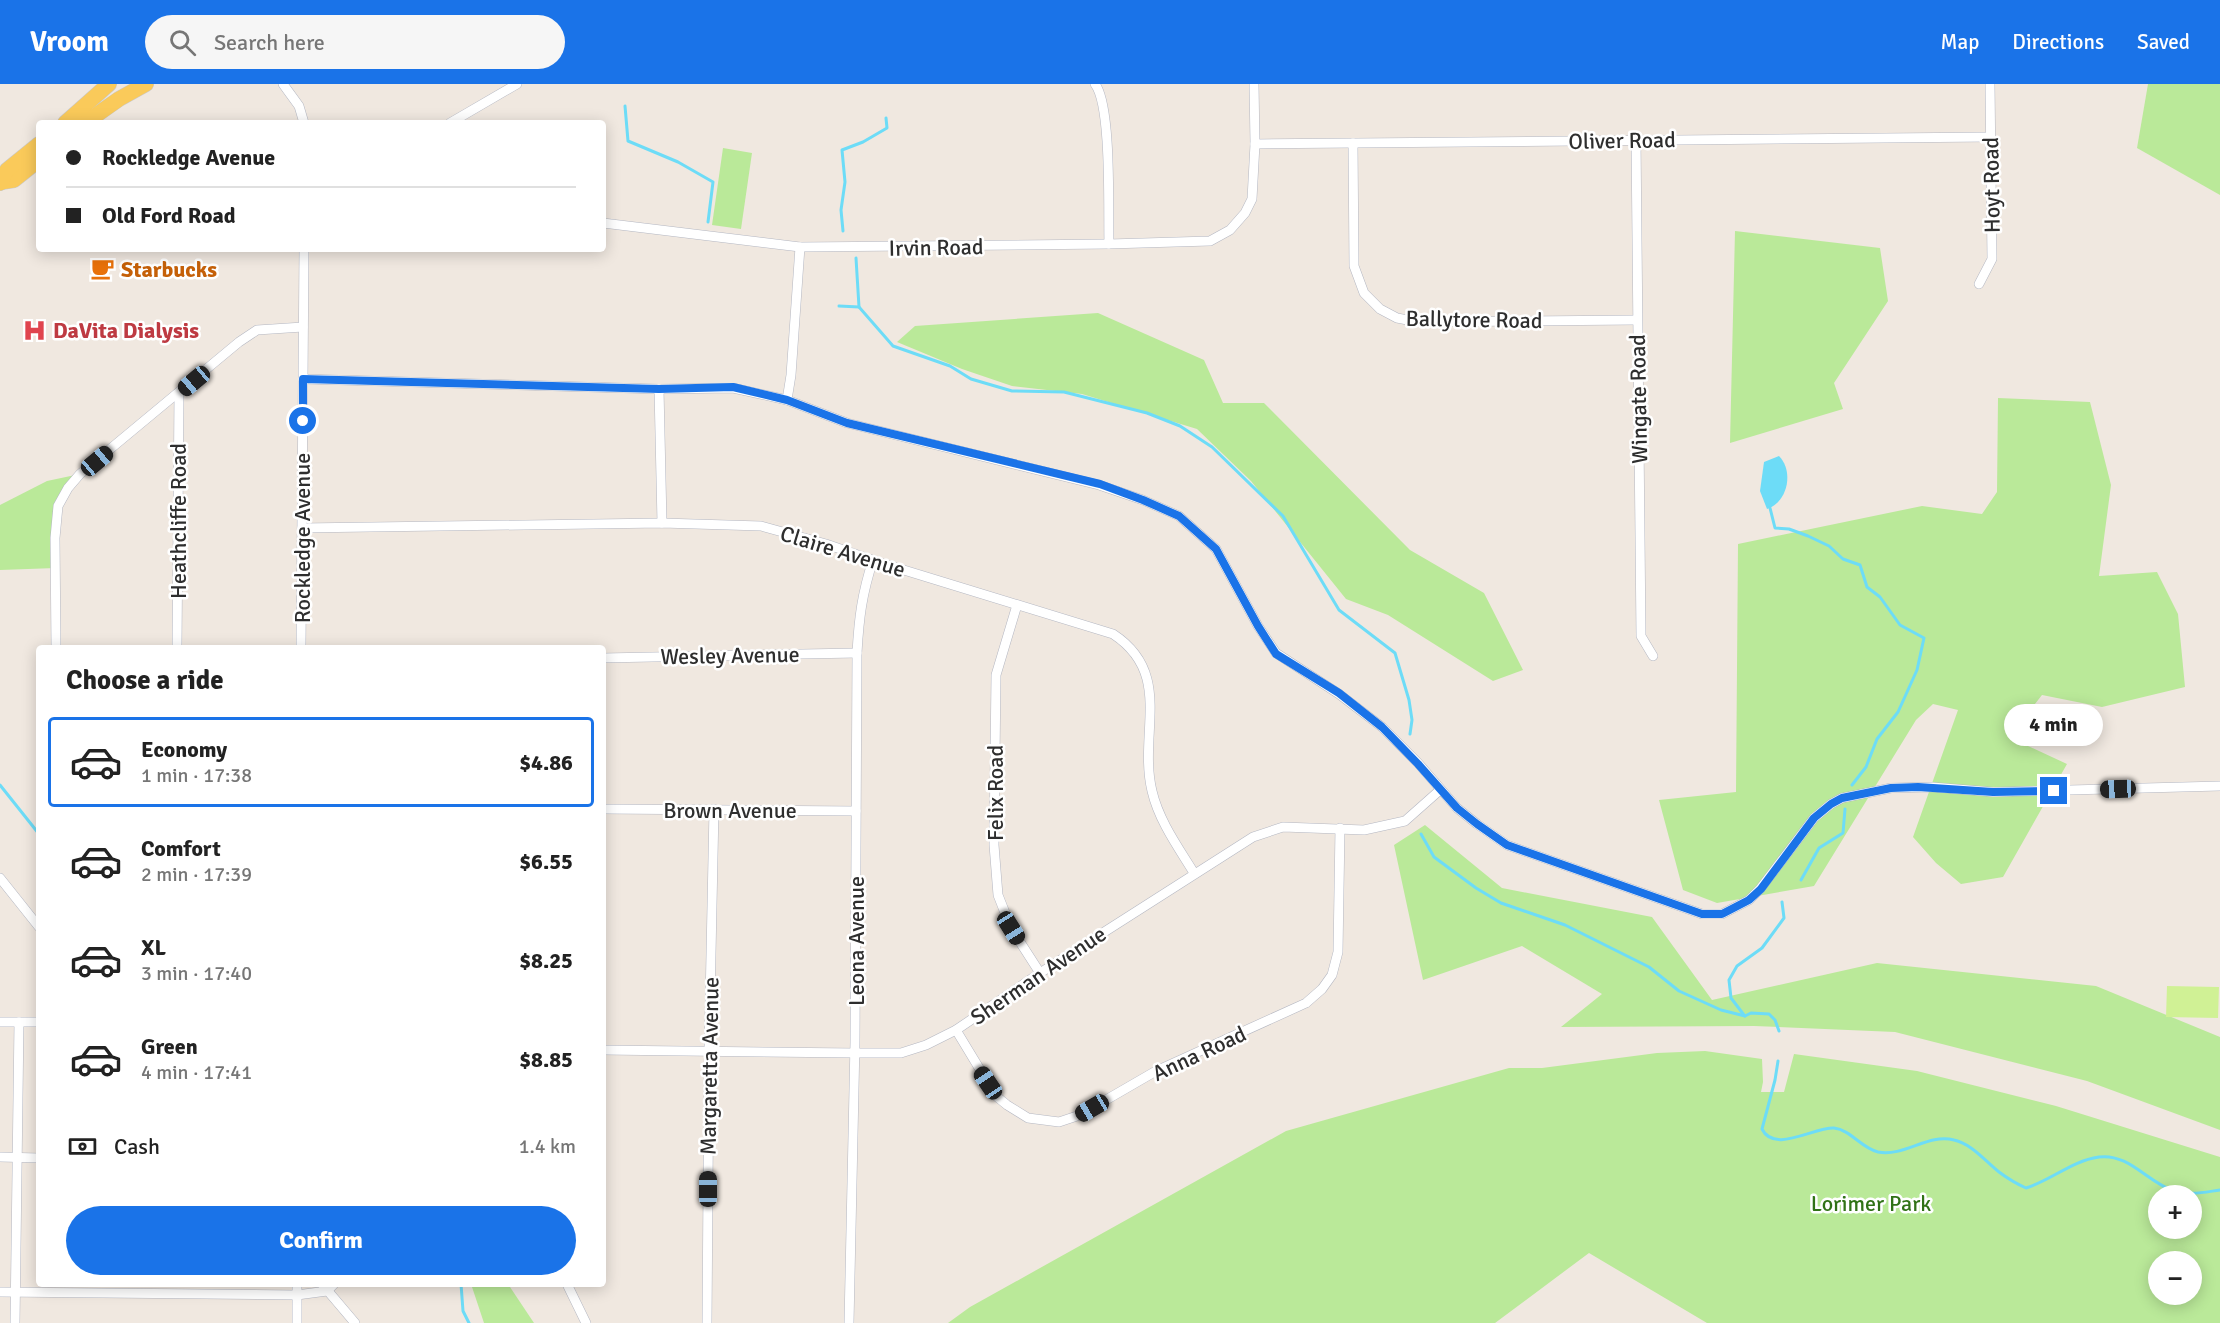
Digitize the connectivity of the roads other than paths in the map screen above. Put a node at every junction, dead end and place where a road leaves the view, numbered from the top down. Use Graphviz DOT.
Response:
graph roads {
  1 [pos="109,84"];
  2 [pos="146,84"];
  3 [pos="283,84"];
  4 [pos="517,84"];
  5 [pos="1095,84"];
  6 [pos="1254,84"];
  7 [pos="1990,84"];
  8 [pos="67,120"];
  9 [pos="89,120"];
  10 [pos="303,120"];
  11 [pos="455,120"];
  12 [pos="1990,137"];
  13 [pos="1636,139"];
  14 [pos="1353,143"];
  15 [pos="1255,144"];
  16 [pos="36,146"];
  17 [pos="36,162"];
  18 [pos="0,182"];
  19 [pos="606,223"];
  20 [pos="1108,244"];
  21 [pos="800,248"];
  22 [pos="304,252"];
  23 [pos="1979,284"];
  24 [pos="1637,320"];
  25 [pos="303,327"];
  26 [pos="303,379"];
  27 [pos="659,389"];
  28 [pos="179,393"];
  29 [pos="787,400"];
  30 [pos="662,524"];
  31 [pos="302,528"];
  32 [pos="873,561"];
  33 [pos="1017,605"];
  34 [pos="56,645"];
  35 [pos="177,645"];
  36 [pos="301,645"];
  37 [pos="857,653"];
  38 [pos="1653,656"];
  39 [pos="606,658"];
  40 [pos="2220,786"];
  41 [pos="1440,790"];
  42 [pos="606,809"];
  43 [pos="714,809"];
  44 [pos="856,811"];
  45 [pos="1340,828"];
  46 [pos="1194,873"];
  47 [pos="2,883"];
  48 [pos="36,923"];
  49 [pos="1040,973"];
  50 [pos="0,1022"];
  51 [pos="19,1022"];
  52 [pos="36,1022"];
  53 [pos="956,1030"];
  54 [pos="606,1050"];
  55 [pos="709,1051"];
  56 [pos="855,1053"];
  57 [pos="0,1157"];
  58 [pos="18,1158"];
  59 [pos="36,1158"];
  60 [pos="297,1287"];
  61 [pos="325,1287"];
  62 [pos="329,1287"];
  63 [pos="568,1287"];
  64 [pos="0,1292"];
  65 [pos="16,1292"];
  66 [pos="297,1295"];
  67 [pos="15,1323"];
  68 [pos="297,1323"];
  69 [pos="355,1323"];
  70 [pos="586,1323"];
  71 [pos="707,1323"];
  72 [pos="849,1323"];
  1 -- 8 [label="main road"];
  2 -- 9 [label="main road"];
  3 -- 10 [label="street"];
  4 -- 11 [label="street"];
  5 -- 20 [label="street"];
  6 -- 15 [label="street"];
  7 -- 12 [label="street, Hoyt Road"];
  12 -- 13 [label="street, Oliver Road"];
  12 -- 23 [label="street, Hoyt Road"];
  13 -- 14 [label="street, Oliver Road"];
  13 -- 24 [label="street, Wingate Road"];
  14 -- 15 [label="street, Oliver Road"];
  14 -- 24 [label="street, Ballytore Road"];
  15 -- 20 [label="street, Irvin Road"];
  16 -- 18 [label="main road"];
  17 -- 18 [label="main road"];
  19 -- 21 [label="street, Irvin Road"];
  20 -- 21 [label="street, Irvin Road"];
  21 -- 29 [label="street"];
  22 -- 25 [label="street, Rockledge Avenue"];
  24 -- 38 [label="street, Wingate Road"];
  25 -- 26 [label="street, Rockledge Avenue"];
  25 -- 28 [label="street"];
  26 -- 27 [label="street"];
  26 -- 31 [label="street, Rockledge Avenue"];
  27 -- 29 [label="street"];
  27 -- 30 [label="street"];
  28 -- 34 [label="street"];
  28 -- 35 [label="street, Heathcliffe Road"];
  29 -- 41 [label="street"];
  30 -- 31 [label="street, Claire Avenue"];
  30 -- 32 [label="street, Claire Avenue"];
  31 -- 36 [label="street, Rockledge Avenue"];
  32 -- 33 [label="street, Claire Avenue"];
  32 -- 37 [label="street, Leona Avenue"];
  33 -- 46 [label="street, Claire Avenue"];
  33 -- 49 [label="street, Felix Road"];
  37 -- 39 [label="street, Wesley Avenue"];
  37 -- 44 [label="street, Leona Avenue"];
  40 -- 41 [label="street"];
  41 -- 45 [label="street, Sherman Avenue"];
  42 -- 43 [label="street, Brown Avenue"];
  43 -- 44 [label="street, Brown Avenue"];
  43 -- 55 [label="street, Margaretta Avenue"];
  44 -- 56 [label="street, Leona Avenue"];
  45 -- 46 [label="street, Sherman Avenue"];
  45 -- 53 [label="street, Anna Road"];
  46 -- 49 [label="street, Sherman Avenue"];
  47 -- 48 [label="street"];
  49 -- 53 [label="street, Sherman Avenue"];
  50 -- 51 [label="street"];
  51 -- 52 [label="street"];
  51 -- 58 [label="street"];
  53 -- 56 [label="street, Sherman Avenue"];
  54 -- 55 [label="street, Sherman Avenue"];
  55 -- 56 [label="street, Sherman Avenue"];
  55 -- 71 [label="street, Margaretta Avenue"];
  56 -- 72 [label="street, Leona Avenue"];
  57 -- 58 [label="street"];
  58 -- 59 [label="street"];
  58 -- 65 [label="street"];
  60 -- 66 [label="street"];
  61 -- 66 [label="street"];
  62 -- 69 [label="street"];
  63 -- 70 [label="street"];
  64 -- 65 [label="street"];
  65 -- 66 [label="street"];
  65 -- 67 [label="street"];
  66 -- 68 [label="street"];
}
